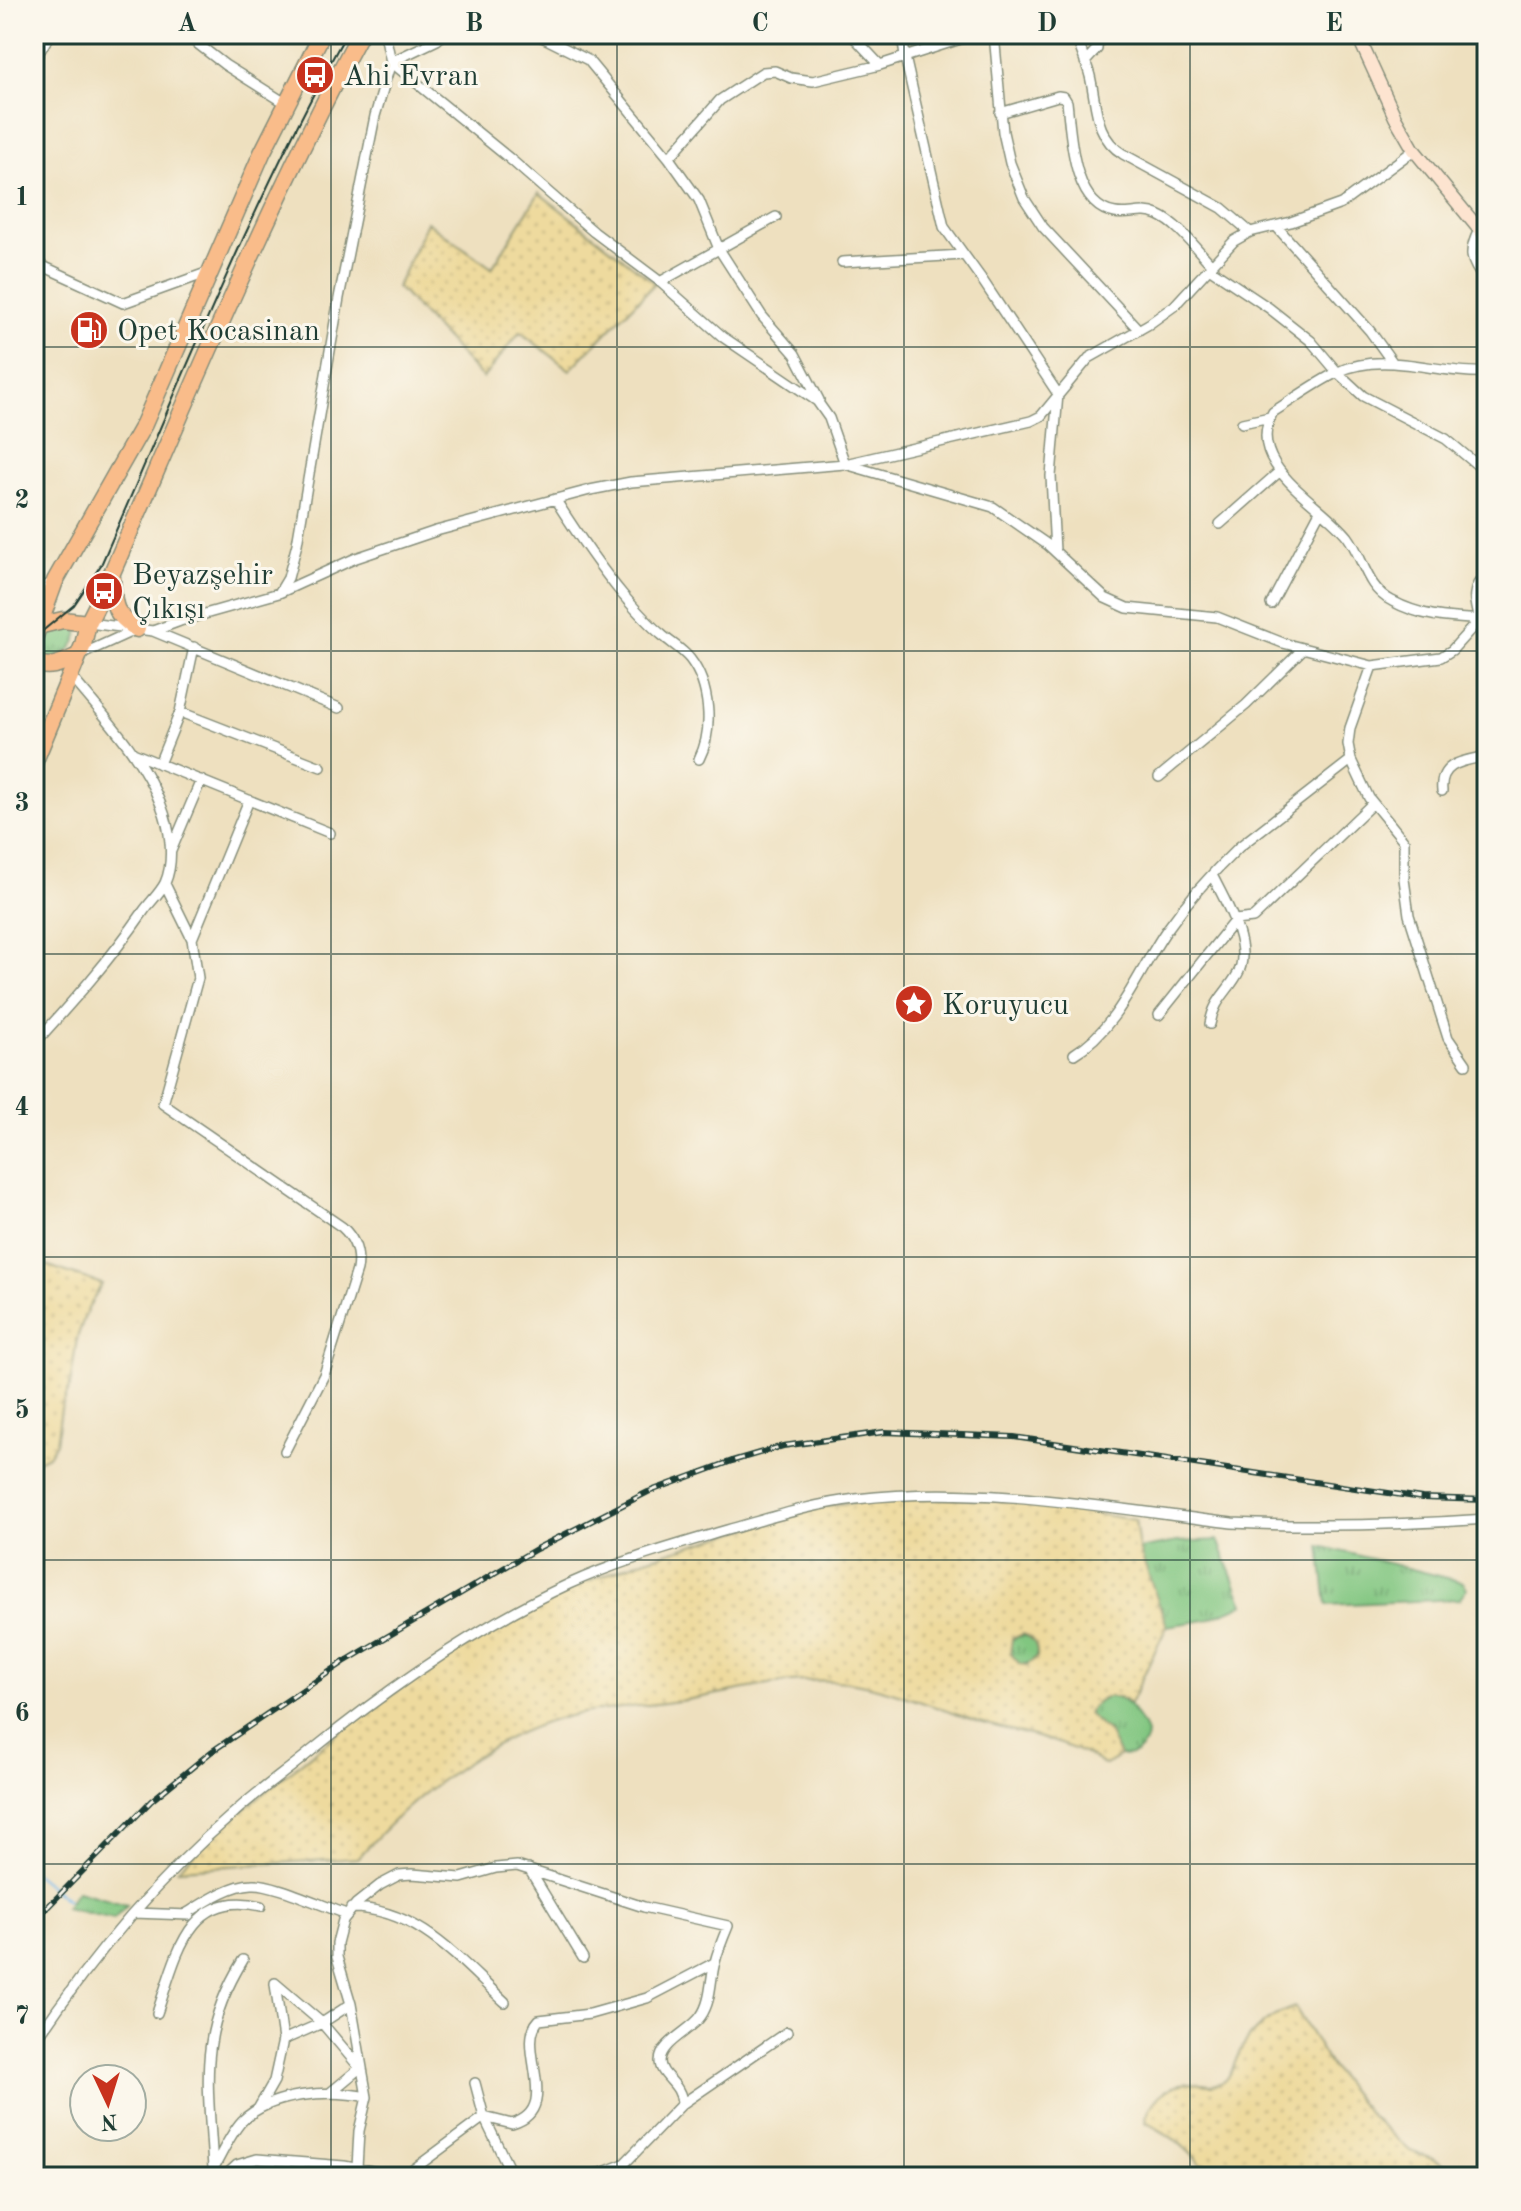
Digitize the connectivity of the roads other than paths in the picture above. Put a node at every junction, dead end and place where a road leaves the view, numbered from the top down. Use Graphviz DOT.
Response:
graph roads {
  1 [pos="50,34"];
  2 [pos="185,34"];
  3 [pos="322,34"];
  4 [pos="360,34"];
  5 [pos="385,34"];
  6 [pos="444,34"];
  7 [pos="536,34"];
  8 [pos="851,34"];
  9 [pos="902,34"];
  10 [pos="976,34"];
  11 [pos="994,34"];
  12 [pos="1076,34"];
  13 [pos="1098,34"];
  14 [pos="1357,34"];
  15 [pos="905,57"];
  16 [pos="34,61"];
  17 [pos="391,62"];
  18 [pos="1085,62"];
  19 [pos="880,65"];
  20 [pos="287,104"];
  21 [pos="1000,113"];
  22 [pos="1414,150"];
  23 [pos="669,158"];
  24 [pos="776,217"];
  25 [pos="1276,226"];
  26 [pos="1250,232"];
  27 [pos="1483,235"];
  28 [pos="719,249"];
  29 [pos="963,255"];
  30 [pos="842,262"];
  31 [pos="38,264"];
  32 [pos="1211,266"];
  33 [pos="209,272"];
  34 [pos="660,282"];
  35 [pos="34,284"];
  36 [pos="1487,284"];
  37 [pos="1139,330"];
  38 [pos="1393,363"];
  39 [pos="1487,372"];
  40 [pos="1338,373"];
  41 [pos="1058,394"];
  42 [pos="822,407"];
  43 [pos="1270,417"];
  44 [pos="1242,423"];
  45 [pos="845,464"];
  46 [pos="1279,472"];
  47 [pos="1487,473"];
  48 [pos="555,499"];
  49 [pos="1320,511"];
  50 [pos="1220,524"];
  51 [pos="1055,551"];
  52 [pos="1487,574"];
  53 [pos="112,575"];
  54 [pos="55,581"];
  55 [pos="34,593"];
  56 [pos="279,593"];
  57 [pos="1271,604"];
  58 [pos="1483,620"];
  59 [pos="38,622"];
  60 [pos="88,623"];
  61 [pos="145,630"];
  62 [pos="194,647"];
  63 [pos="1303,649"];
  64 [pos="78,656"];
  65 [pos="34,662"];
  66 [pos="1372,666"];
  67 [pos="70,675"];
  68 [pos="339,708"];
  69 [pos="180,712"];
  70 [pos="133,752"];
  71 [pos="1487,756"];
  72 [pos="699,759"];
  73 [pos="1351,760"];
  74 [pos="34,763"];
  75 [pos="159,764"];
  76 [pos="321,767"];
  77 [pos="1159,777"];
  78 [pos="201,780"];
  79 [pos="1442,791"];
  80 [pos="249,800"];
  81 [pos="1373,803"];
  82 [pos="330,833"];
  83 [pos="169,856"];
  84 [pos="1212,875"];
  85 [pos="165,884"];
  86 [pos="1235,920"];
  87 [pos="192,939"];
  88 [pos="1159,1015"];
  89 [pos="1210,1024"];
  90 [pos="34,1044"];
  91 [pos="1074,1054"];
  92 [pos="1466,1064"];
  93 [pos="285,1451"];
  94 [pos="1487,1519"];
  95 [pos="529,1868"];
  96 [pos="261,1906"];
  97 [pos="349,1911"];
  98 [pos="134,1913"];
  99 [pos="184,1915"];
  100 [pos="200,1916"];
  101 [pos="583,1958"];
  102 [pos="243,1960"];
  103 [pos="714,1963"];
  104 [pos="505,2002"];
  105 [pos="351,2004"];
  106 [pos="157,2013"];
  107 [pos="322,2023"];
  108 [pos="787,2032"];
  109 [pos="283,2040"];
  110 [pos="34,2043"];
  111 [pos="360,2068"];
  112 [pos="475,2083"];
  113 [pos="331,2092"];
  114 [pos="367,2097"];
  115 [pos="682,2104"];
  116 [pos="257,2110"];
  117 [pos="484,2117"];
  118 [pos="357,2168"];
  119 [pos="211,2173"];
  120 [pos="224,2177"];
  121 [pos="404,2177"];
  122 [pos="513,2177"];
  123 [pos="573,2177"];
  1 -- 16 [label="street"];
  2 -- 20 [label="street"];
  3 -- 20 [label="highway"];
  4 -- 53 [label="highway"];
  5 -- 17 [label="street"];
  6 -- 17 [label="street"];
  7 -- 23 [label="street"];
  8 -- 19 [label="street"];
  9 -- 15 [label="street"];
  10 -- 15 [label="street"];
  11 -- 21 [label="street"];
  12 -- 18 [label="street"];
  13 -- 18 [label="street"];
  14 -- 22 [label="street"];
  15 -- 19 [label="street"];
  15 -- 29 [label="street"];
  17 -- 34 [label="street"];
  17 -- 56 [label="street"];
  18 -- 26 [label="street"];
  19 -- 23 [label="street"];
  20 -- 33 [label="highway"];
  21 -- 32 [label="street"];
  21 -- 37 [label="street"];
  22 -- 25 [label="street"];
  22 -- 27 [label="street"];
  23 -- 28 [label="street"];
  24 -- 28 [label="street"];
  25 -- 26 [label="street"];
  25 -- 38 [label="street"];
  26 -- 32 [label="street"];
  27 -- 36 [label="street"];
  28 -- 34 [label="street"];
  28 -- 42 [label="street"];
  29 -- 30 [label="street"];
  29 -- 41 [label="street"];
  31 -- 33 [label="street"];
  31 -- 35 [label="street"];
  32 -- 37 [label="street"];
  32 -- 40 [label="street"];
  33 -- 54 [label="highway"];
  34 -- 42 [label="street"];
  37 -- 41 [label="street"];
  38 -- 39 [label="street"];
  38 -- 40 [label="street"];
  40 -- 43 [label="street"];
  40 -- 47 [label="street"];
  41 -- 45 [label="street"];
  41 -- 51 [label="street"];
  42 -- 45 [label="street"];
  43 -- 44 [label="street"];
  43 -- 46 [label="street"];
  45 -- 48 [label="street"];
  45 -- 51 [label="street"];
  46 -- 49 [label="street"];
  46 -- 50 [label="street"];
  48 -- 56 [label="street"];
  48 -- 72 [label="street"];
  49 -- 57 [label="street"];
  49 -- 58 [label="street"];
  51 -- 63 [label="street"];
  52 -- 58 [label="street"];
  53 -- 60 [label="highway"];
  53 -- 61 [label="highway"];
  54 -- 55 [label="street"];
  54 -- 59 [label="highway"];
  56 -- 61 [label="street"];
  58 -- 66 [label="street"];
  59 -- 60 [label="highway"];
  60 -- 61 [label="street"];
  60 -- 64 [label="highway"];
  61 -- 62 [label="street"];
  61 -- 64 [label="street"];
  62 -- 68 [label="street"];
  62 -- 69 [label="street"];
  63 -- 66 [label="street"];
  63 -- 77 [label="street"];
  64 -- 65 [label="highway"];
  64 -- 67 [label="highway"];
  66 -- 73 [label="street"];
  67 -- 70 [label="street"];
  67 -- 74 [label="highway"];
  69 -- 75 [label="street"];
  69 -- 76 [label="street"];
  70 -- 75 [label="street"];
  70 -- 83 [label="street"];
  71 -- 79 [label="street"];
  73 -- 81 [label="street"];
  73 -- 84 [label="street"];
  75 -- 78 [label="street"];
  78 -- 80 [label="street"];
  78 -- 83 [label="street"];
  80 -- 82 [label="street"];
  80 -- 87 [label="street"];
  81 -- 86 [label="street"];
  81 -- 92 [label="street"];
  83 -- 85 [label="street"];
  84 -- 86 [label="street"];
  84 -- 91 [label="street"];
  85 -- 87 [label="street"];
  85 -- 90 [label="street"];
  86 -- 88 [label="street"];
  86 -- 89 [label="street"];
  87 -- 93 [label="street"];
  94 -- 98 [label="street"];
  95 -- 97 [label="street"];
  95 -- 101 [label="street"];
  95 -- 103 [label="street"];
  96 -- 100 [label="street"];
  97 -- 99 [label="street"];
  97 -- 104 [label="street"];
  97 -- 105 [label="street"];
  98 -- 99 [label="street"];
  98 -- 110 [label="street"];
  99 -- 100 [label="street"];
  100 -- 106 [label="street"];
  102 -- 119 [label="street"];
  103 -- 115 [label="street"];
  103 -- 117 [label="street"];
  105 -- 107 [label="street"];
  105 -- 111 [label="street"];
  107 -- 109 [label="street"];
  107 -- 109 [label="street"];
  107 -- 111 [label="street"];
  108 -- 115 [label="street"];
  109 -- 116 [label="street"];
  111 -- 113 [label="street"];
  111 -- 114 [label="street"];
  112 -- 117 [label="street"];
  113 -- 114 [label="street"];
  113 -- 116 [label="street"];
  114 -- 118 [label="street"];
  115 -- 123 [label="street"];
  116 -- 119 [label="street"];
  117 -- 121 [label="street"];
  117 -- 122 [label="street"];
  118 -- 120 [label="street"];
  118 -- 121 [label="street"];
}
